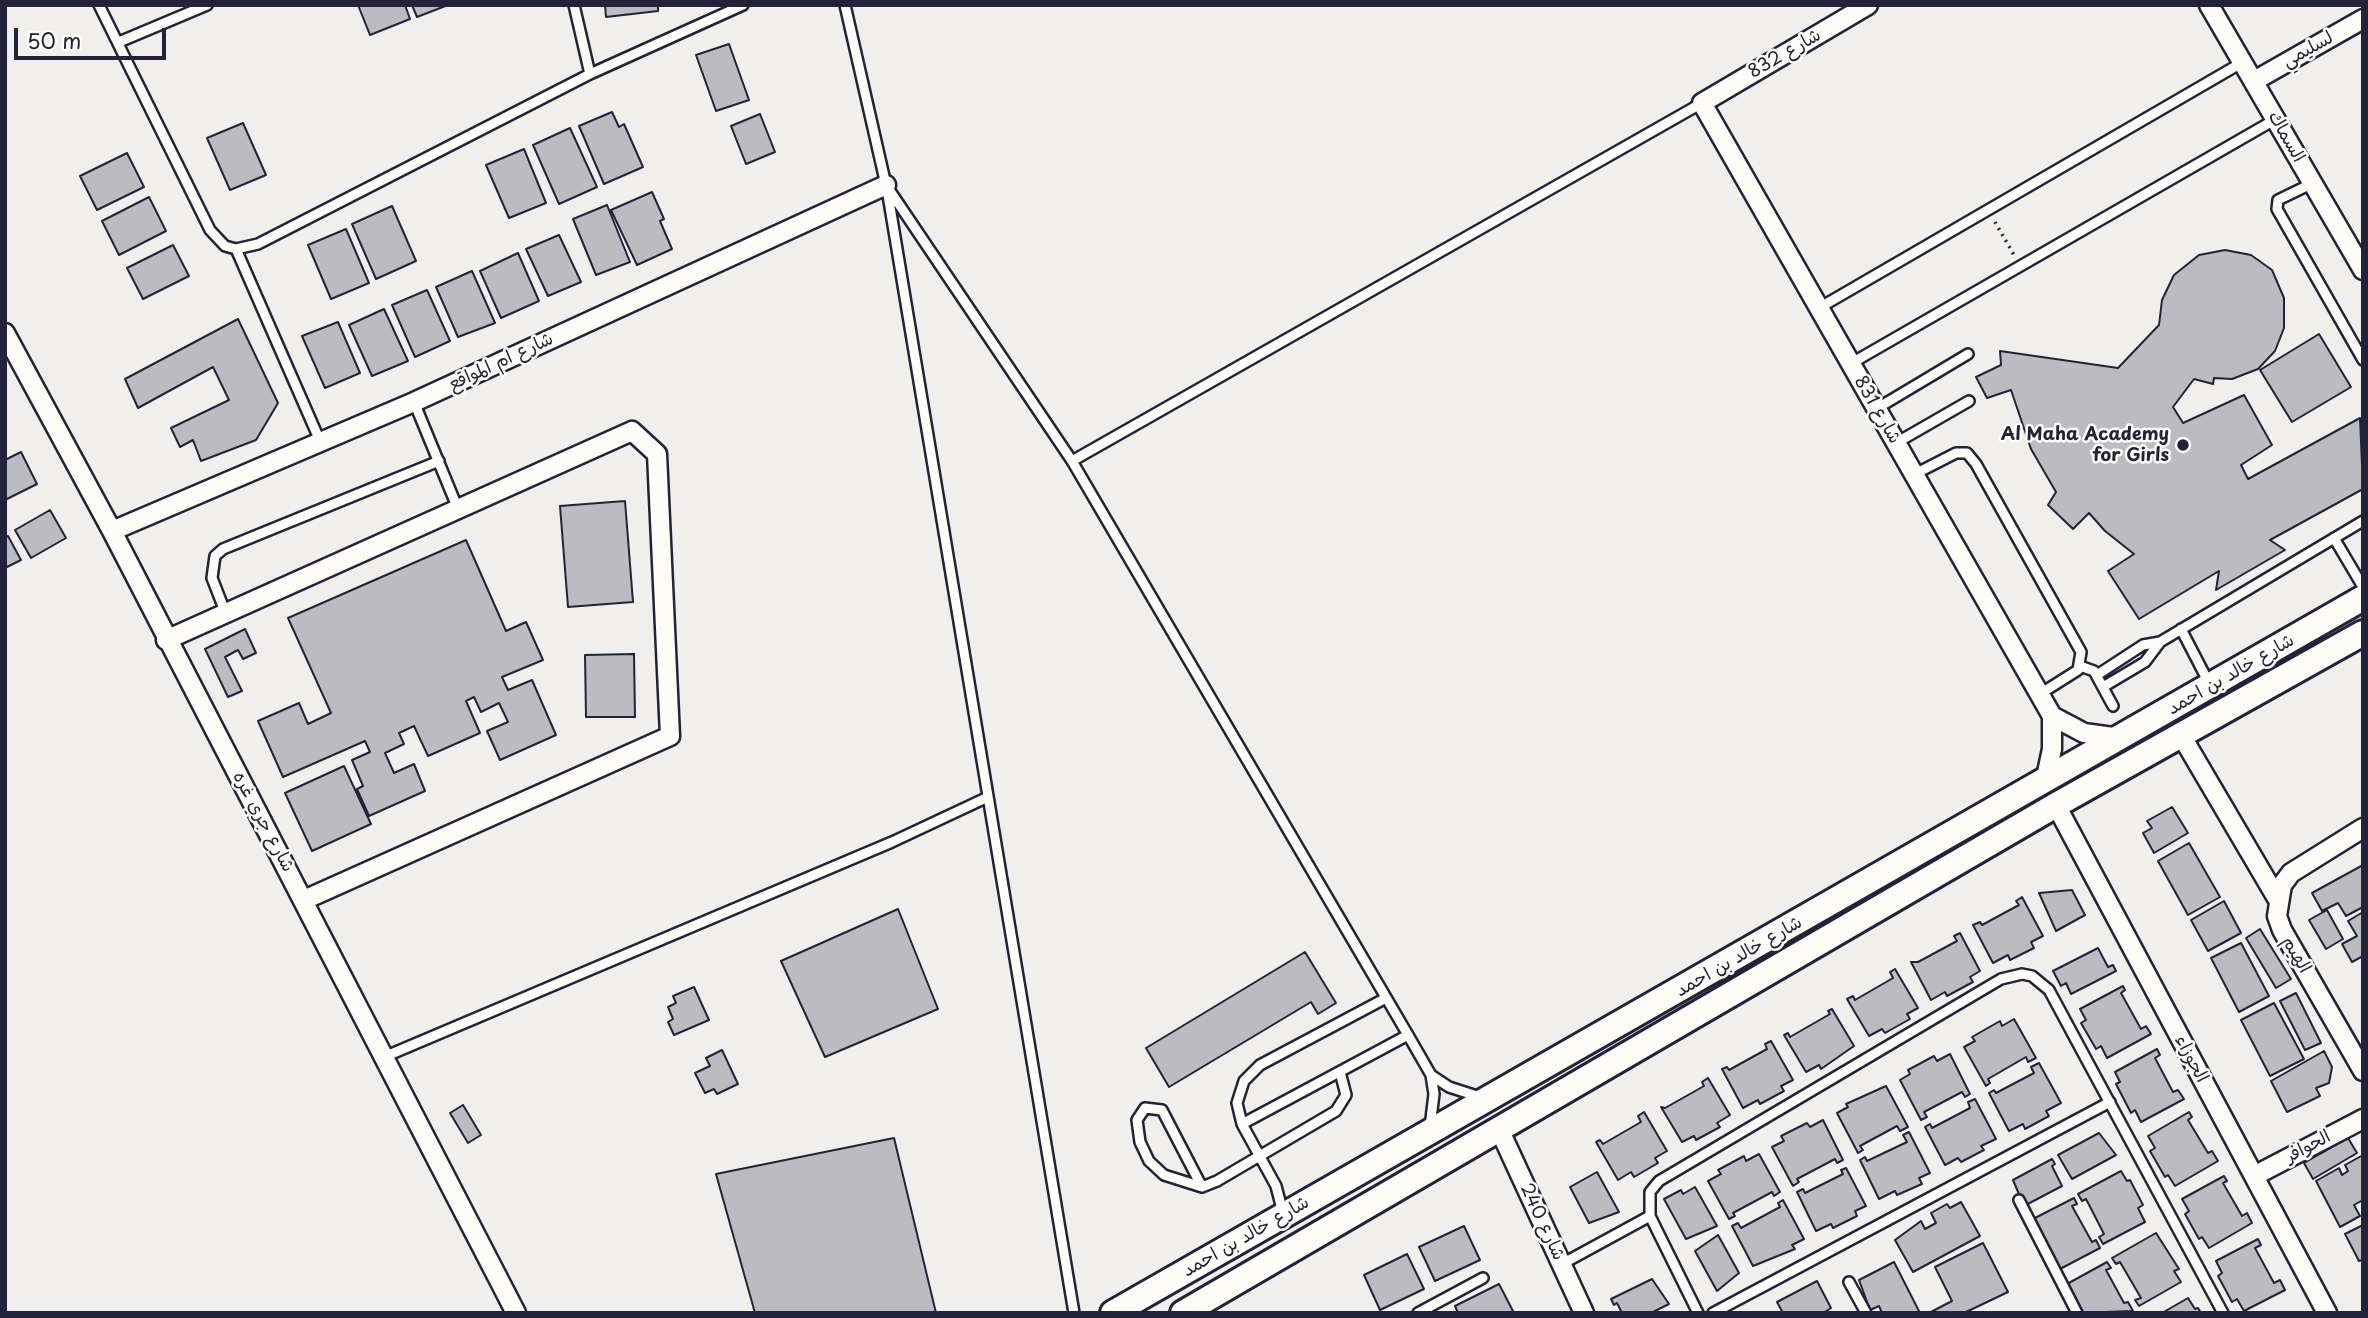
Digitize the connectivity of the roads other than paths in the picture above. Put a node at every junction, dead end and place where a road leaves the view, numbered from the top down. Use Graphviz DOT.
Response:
graph roads {
  1 [pos="99,5"];
  2 [pos="207,5"];
  3 [pos="574,5"];
  4 [pos="743,5"];
  5 [pos="845,5"];
  6 [pos="1868,5"];
  7 [pos="2209,5"];
  8 [pos="2363,19"];
  9 [pos="119,42"];
  10 [pos="2243,62"];
  11 [pos="590,74"];
  12 [pos="2254,80"];
  13 [pos="1702,103"];
  14 [pos="2276,119"];
  15 [pos="2313,183"];
  16 [pos="886,185"];
  17 [pos="236,249"];
  18 [pos="2363,270"];
  19 [pos="1818,309"];
  20 [pos="5,333"];
  21 [pos="1968,354"];
  22 [pos="2363,360"];
  23 [pos="1850,364"];
  24 [pos="414,401"];
  25 [pos="1969,401"];
  26 [pos="1876,409"];
  27 [pos="320,441"];
  28 [pos="1896,443"];
  29 [pos="439,461"];
  30 [pos="1072,461"];
  31 [pos="1915,474"];
  32 [pos="458,509"];
  33 [pos="2363,521"];
  34 [pos="112,531"];
  35 [pos="2334,538"];
  36 [pos="2363,587"];
  37 [pos="2363,598"];
  38 [pos="226,614"];
  39 [pos="2181,629"];
  40 [pos="2363,633"];
  41 [pos="166,639"];
  42 [pos="2160,642"];
  43 [pos="2080,666"];
  44 [pos="2097,675"];
  45 [pos="2103,687"];
  46 [pos="2211,687"];
  47 [pos="2040,694"];
  48 [pos="2113,706"];
  49 [pos="2052,716"];
  50 [pos="2181,735"];
  51 [pos="2120,738"];
  52 [pos="2045,782"];
  53 [pos="988,797"];
  54 [pos="2056,805"];
  55 [pos="2363,828"];
  56 [pos="304,900"];
  57 [pos="2277,900"];
  58 [pos="1386,998"];
  59 [pos="1408,1035"];
  60 [pos="384,1057"];
  61 [pos="2363,1071"];
  62 [pos="1340,1072"];
  63 [pos="1431,1075"];
  64 [pos="1490,1098"];
  65 [pos="2110,1102"];
  66 [pos="2363,1119"];
  67 [pos="1242,1124"];
  68 [pos="1500,1131"];
  69 [pos="1429,1133"];
  70 [pos="1259,1155"];
  71 [pos="2254,1176"];
  72 [pos="1202,1187"];
  73 [pos="2019,1200"];
  74 [pos="1283,1216"];
  75 [pos="1650,1216"];
  76 [pos="1562,1265"];
  77 [pos="1483,1278"];
  78 [pos="1849,1282"];
  79 [pos="516,1313"];
  80 [pos="1074,1313"];
  81 [pos="1113,1313"];
  82 [pos="1183,1313"];
  83 [pos="1418,1313"];
  84 [pos="1584,1313"];
  85 [pos="1698,1313"];
  86 [pos="1713,1313"];
  87 [pos="1866,1313"];
  88 [pos="2077,1313"];
  89 [pos="2223,1313"];
  90 [pos="2327,1313"];
  1 -- 9 [label="lane"];
  2 -- 9 [label="lane"];
  3 -- 11 [label="lane"];
  4 -- 11 [label="lane"];
  5 -- 16 [label="lane"];
  6 -- 13 [label="street, شارع 832"];
  7 -- 10 [label="street, السماك"];
  8 -- 12 [label="street, لسليمي"];
  9 -- 17 [label="lane"];
  10 -- 12 [label="street, السماك"];
  10 -- 19 [label="lane"];
  11 -- 17 [label="lane"];
  12 -- 14 [label="street, السماك"];
  13 -- 19 [label="street, شارع 831"];
  13 -- 30 [label="lane"];
  14 -- 15 [label="street, السماك"];
  14 -- 23 [label="lane"];
  15 -- 18 [label="street, السماك"];
  15 -- 22 [label="lane"];
  16 -- 24 [label="street, شارع ام المواقع"];
  16 -- 30 [label="lane"];
  16 -- 53 [label="lane"];
  17 -- 27 [label="lane"];
  19 -- 23 [label="street, شارع 831"];
  20 -- 34 [label="street, شارع جري غره"];
  21 -- 26 [label="lane"];
  23 -- 26 [label="street, شارع 831"];
  24 -- 27 [label="street, شارع ام المواقع"];
  24 -- 29 [label="lane"];
  25 -- 28 [label="lane"];
  26 -- 28 [label="street, شارع 831"];
  27 -- 34 [label="street, شارع ام المواقع"];
  28 -- 31 [label="street, شارع 831"];
  29 -- 32 [label="lane"];
  29 -- 38 [label="lane"];
  30 -- 58 [label="lane"];
  31 -- 43 [label="lane"];
  31 -- 47 [label="street, شارع 831"];
  32 -- 38 [label="street"];
  32 -- 56 [label="street"];
  33 -- 35 [label="lane"];
  34 -- 41 [label="street, شارع جري غره"];
  35 -- 36 [label="lane"];
  35 -- 39 [label="lane"];
  37 -- 46 [label="main road, شارع خالد بن احمد"];
  38 -- 41 [label="street"];
  39 -- 42 [label="lane"];
  39 -- 46 [label="lane"];
  40 -- 50 [label="main road, شارع خالد بن احمد"];
  41 -- 56 [label="street, شارع جري غره"];
  42 -- 44 [label="lane"];
  42 -- 45 [label="lane"];
  43 -- 44 [label="lane"];
  43 -- 47 [label="lane"];
  44 -- 45 [label="lane"];
  45 -- 48 [label="lane"];
  46 -- 51 [label="main road, شارع خالد بن احمد"];
  47 -- 49 [label="street, شارع 831"];
  49 -- 51 [label="street"];
  49 -- 52 [label="street, شارع 831"];
  50 -- 54 [label="main road, شارع خالد بن احمد"];
  50 -- 57 [label="street, الهيم"];
  51 -- 52 [label="main road, شارع خالد بن احمد"];
  52 -- 64 [label="main road, شارع خالد بن احمد"];
  53 -- 60 [label="lane"];
  53 -- 80 [label="lane"];
  54 -- 68 [label="main road, شارع خالد بن احمد"];
  54 -- 71 [label="street, الجوزاء"];
  55 -- 57 [label="street"];
  56 -- 60 [label="street, شارع جري غره"];
  57 -- 61 [label="street, الهيم"];
  58 -- 59 [label="lane"];
  58 -- 67 [label="lane"];
  59 -- 62 [label="lane"];
  59 -- 63 [label="lane"];
  60 -- 79 [label="street, شارع جري غره"];
  62 -- 67 [label="lane"];
  62 -- 70 [label="lane"];
  63 -- 64 [label="lane"];
  63 -- 69 [label="lane"];
  64 -- 69 [label="main road, شارع خالد بن احمد"];
  65 -- 75 [label="lane"];
  65 -- 86 [label="lane"];
  65 -- 89 [label="lane"];
  66 -- 71 [label="street, الحوافر"];
  67 -- 70 [label="lane"];
  68 -- 76 [label="street, شارع 240"];
  68 -- 82 [label="main road, شارع خالد بن احمد"];
  69 -- 74 [label="main road, شارع خالد بن احمد"];
  70 -- 72 [label="lane"];
  70 -- 74 [label="lane"];
  71 -- 90 [label="street, الجوزاء"];
  72 -- 72 [label="lane"];
  73 -- 88 [label="lane"];
  74 -- 81 [label="main road, شارع خالد بن احمد"];
  75 -- 76 [label="lane"];
  75 -- 85 [label="lane"];
  76 -- 84 [label="street, شارع 240"];
  77 -- 83 [label="lane"];
  78 -- 87 [label="lane"];
}
